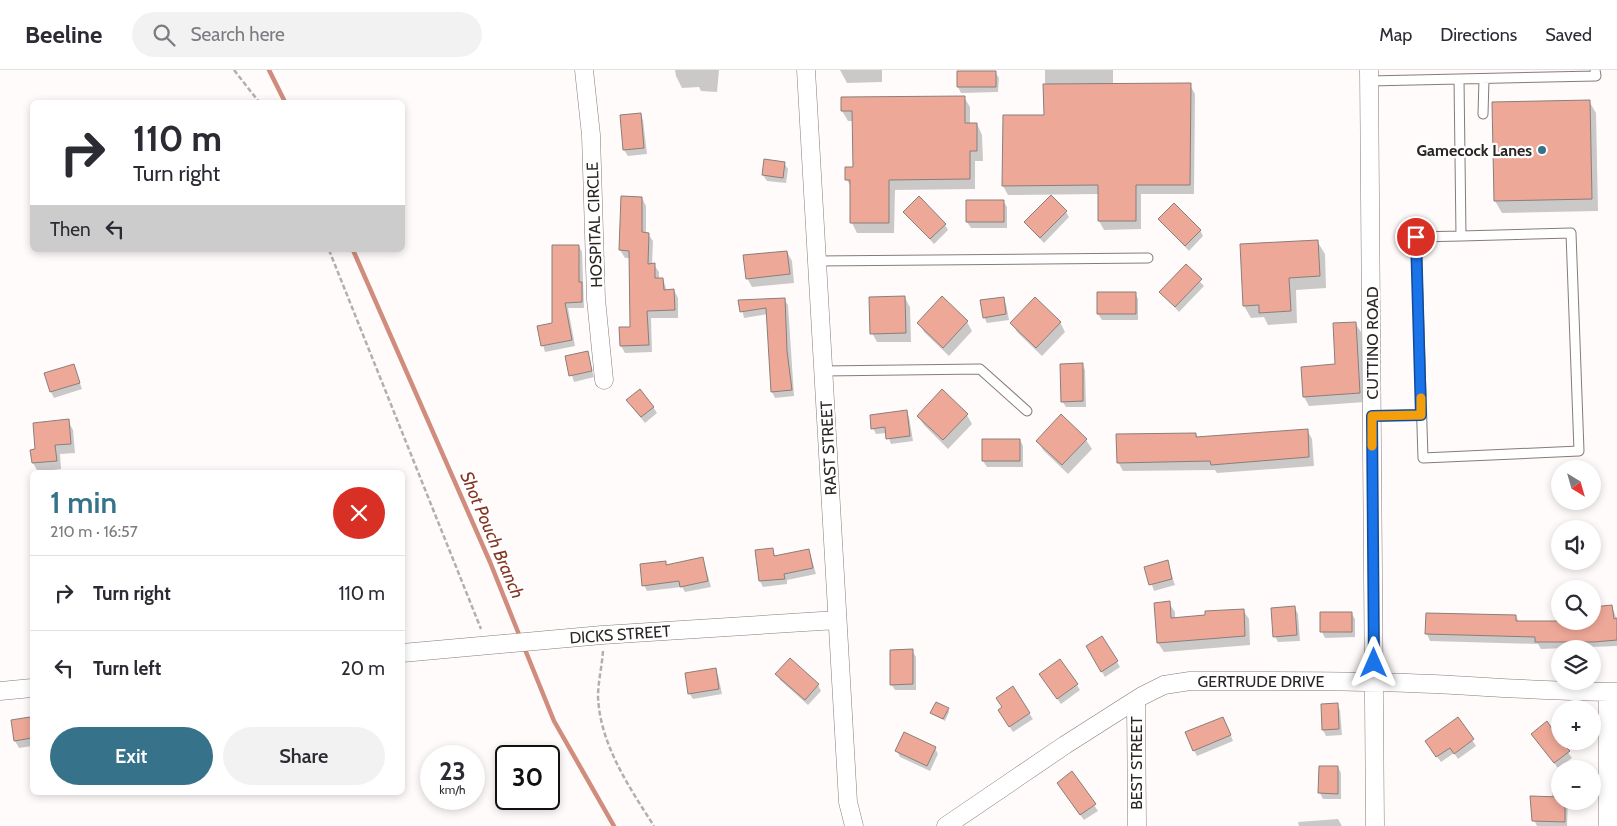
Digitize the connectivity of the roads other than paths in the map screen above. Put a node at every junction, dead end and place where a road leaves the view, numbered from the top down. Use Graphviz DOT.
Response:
graph roads {
  1 [pos="584,70"];
  2 [pos="806,70"];
  3 [pos="1596,70"];
  4 [pos="1369,76"];
  5 [pos="1459,79"];
  6 [pos="1484,79"];
  7 [pos="1483,114"];
  8 [pos="1461,236"];
  9 [pos="1148,258"];
  10 [pos="817,261"];
  11 [pos="824,371"];
  12 [pos="604,380"];
  13 [pos="1027,411"];
  14 [pos="1421,415"];
  15 [pos="1372,416"];
  16 [pos="838,620"];
  17 [pos="405,653"];
  18 [pos="1374,682"];
  19 [pos="30,688"];
  20 [pos="0,691"];
  21 [pos="1613,692"];
  22 [pos="1136,700"];
  23 [pos="854,826"];
  24 [pos="946,826"];
  25 [pos="1136,826"];
  26 [pos="1375,826"];
  27 [pos="1608,826"];
  1 -- 12 [label="street, HOSPITAL CIRCLE"];
  2 -- 10 [label="street, RAST STREET"];
  3 -- 6 [label="lane"];
  4 -- 5 [label="lane"];
  4 -- 15 [label="street, CUTTINO ROAD"];
  5 -- 6 [label="lane"];
  5 -- 8 [label="lane"];
  6 -- 7 [label="lane"];
  8 -- 14 [label="lane"];
  8 -- 14 [label="lane"];
  9 -- 10 [label="lane"];
  10 -- 11 [label="street, RAST STREET"];
  11 -- 13 [label="lane"];
  11 -- 16 [label="street, RAST STREET"];
  14 -- 15 [label="lane"];
  15 -- 18 [label="street, CUTTINO ROAD"];
  16 -- 17 [label="street, DICKS STREET"];
  16 -- 23 [label="street, RAST STREET"];
  18 -- 21 [label="street, GERTRUDE DRIVE"];
  18 -- 22 [label="street, GERTRUDE DRIVE"];
  18 -- 26 [label="street, CUTTINO ROAD"];
  19 -- 20 [label="street"];
  21 -- 27 [label="street"];
  22 -- 24 [label="street, GERTRUDE DRIVE"];
  22 -- 25 [label="street, BEST STREET"];
}
